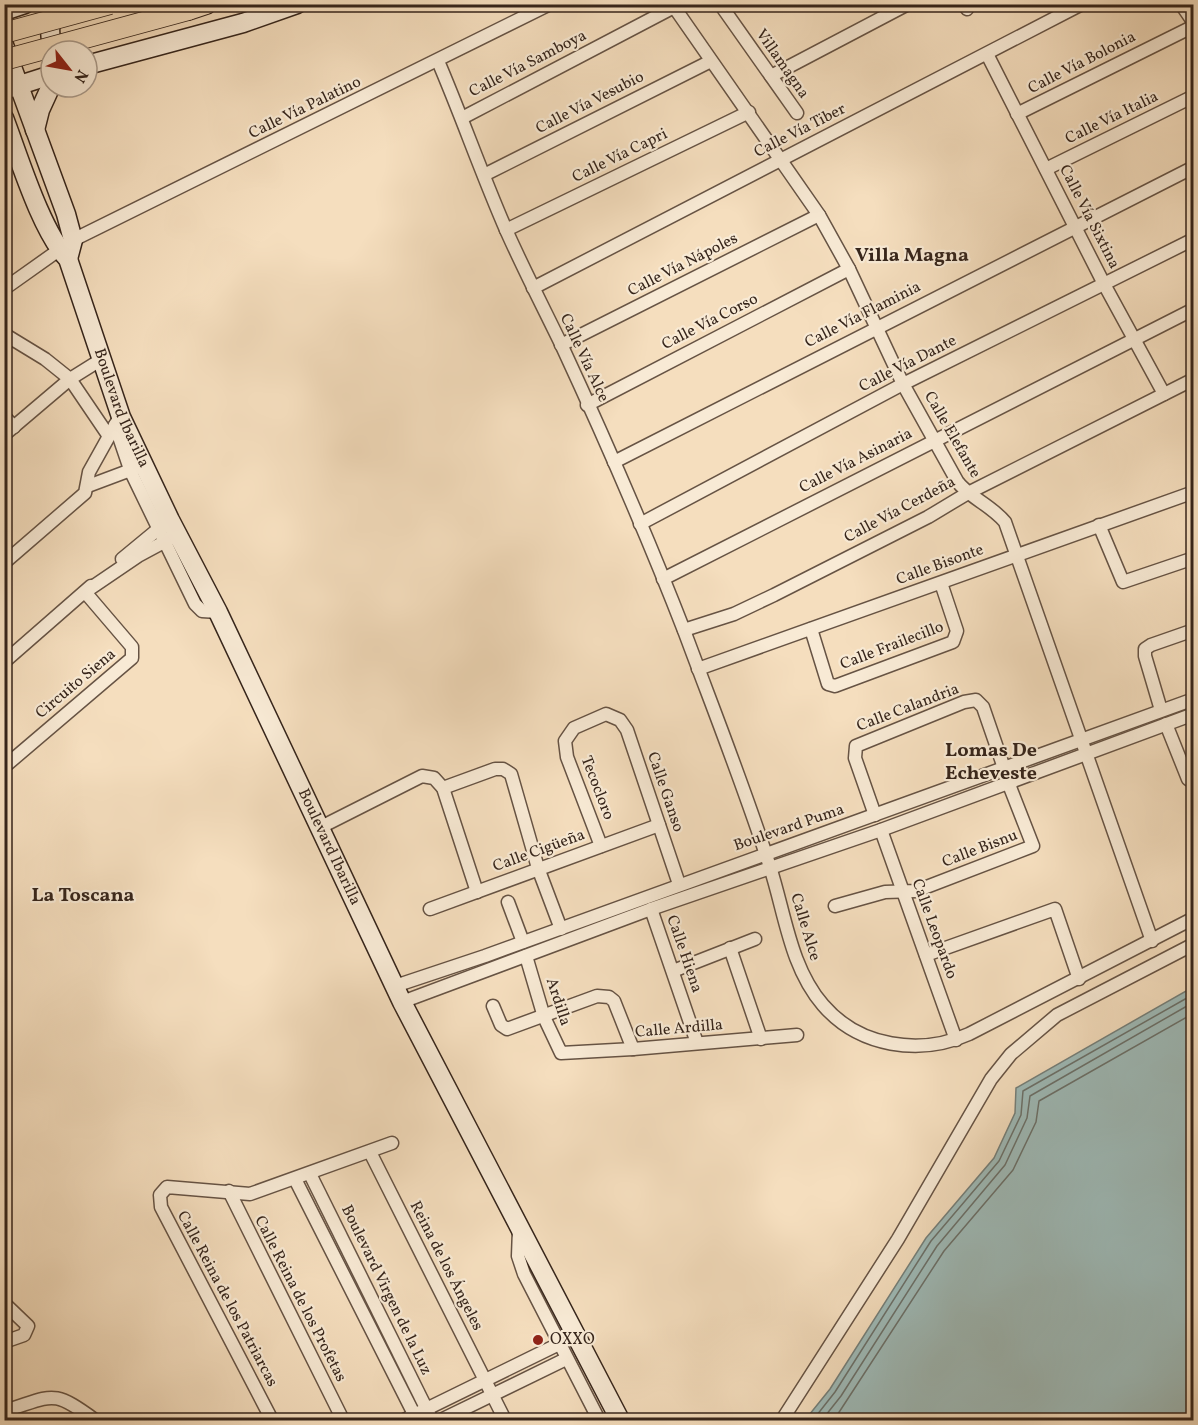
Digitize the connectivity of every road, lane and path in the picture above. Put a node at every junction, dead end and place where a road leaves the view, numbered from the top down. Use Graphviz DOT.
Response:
graph roads {
  1 [pos="25,4"];
  2 [pos="62,4"];
  3 [pos="110,4"];
  4 [pos="297,4"];
  5 [pos="550,4"];
  6 [pos="908,4"];
  7 [pos="1082,4"];
  8 [pos="1180,4"];
  9 [pos="673,6"];
  10 [pos="723,6"];
  11 [pos="197,7"];
  12 [pos="4,11"];
  13 [pos="243,23"];
  14 [pos="1194,24"];
  15 [pos="4,33"];
  16 [pos="53,39"];
  17 [pos="4,45"];
  18 [pos="99,52"];
  19 [pos="987,54"];
  20 [pos="4,60"];
  21 [pos="438,61"];
  22 [pos="711,61"];
  23 [pos="99,62"];
  24 [pos="771,76"];
  25 [pos="39,79"];
  26 [pos="12,87"];
  27 [pos="1194,96"];
  28 [pos="45,99"];
  29 [pos="749,112"];
  30 [pos="797,113"];
  31 [pos="1017,114"];
  32 [pos="462,118"];
  33 [pos="6,127"];
  34 [pos="35,130"];
  35 [pos="782,159"];
  36 [pos="1194,167"];
  37 [pos="1046,169"];
  38 [pos="484,175"];
  39 [pos="819,215"];
  40 [pos="1074,226"];
  41 [pos="506,230"];
  42 [pos="1194,239"];
  43 [pos="66,250"];
  44 [pos="849,269"];
  45 [pos="1104,284"];
  46 [pos="533,288"];
  47 [pos="4,289"];
  48 [pos="1194,309"];
  49 [pos="877,326"];
  50 [pos="4,334"];
  51 [pos="1134,338"];
  52 [pos="561,345"];
  53 [pos="102,359"];
  54 [pos="70,379"];
  55 [pos="1194,379"];
  56 [pos="903,384"];
  57 [pos="1164,394"];
  58 [pos="587,405"];
  59 [pos="4,416"];
  60 [pos="115,426"];
  61 [pos="9,431"];
  62 [pos="933,440"];
  63 [pos="614,462"];
  64 [pos="137,467"];
  65 [pos="88,486"];
  66 [pos="1194,492"];
  67 [pos="968,493"];
  68 [pos="640,524"];
  69 [pos="1099,525"];
  70 [pos="167,532"];
  71 [pos="1017,554"];
  72 [pos="1194,558"];
  73 [pos="4,563"];
  74 [pos="663,579"];
  75 [pos="941,583"];
  76 [pos="85,592"];
  77 [pos="811,629"];
  78 [pos="684,630"];
  79 [pos="1194,630"];
  80 [pos="4,662"];
  81 [pos="698,669"];
  82 [pos="1194,699"];
  83 [pos="1161,710"];
  84 [pos="1194,714"];
  85 [pos="1166,724"];
  86 [pos="1081,739"];
  87 [pos="565,741"];
  88 [pos="1085,754"];
  89 [pos="4,767"];
  90 [pos="1004,768"];
  91 [pos="1191,781"];
  92 [pos="1008,782"];
  93 [pos="443,788"];
  94 [pos="875,815"];
  95 [pos="659,825"];
  96 [pos="321,827"];
  97 [pos="880,830"];
  98 [pos="601,846"];
  99 [pos="765,853"];
  100 [pos="770,867"];
  101 [pos="538,868"];
  102 [pos="679,884"];
  103 [pos="477,892"];
  104 [pos="903,892"];
  105 [pos="508,902"];
  106 [pos="835,906"];
  107 [pos="430,909"];
  108 [pos="651,909"];
  109 [pos="1194,918"];
  110 [pos="561,929"];
  111 [pos="755,939"];
  112 [pos="1152,941"];
  113 [pos="523,942"];
  114 [pos="1194,944"];
  115 [pos="730,948"];
  116 [pos="926,955"];
  117 [pos="526,956"];
  118 [pos="673,971"];
  119 [pos="1079,979"];
  120 [pos="398,994"];
  121 [pos="493,1006"];
  122 [pos="543,1017"];
  123 [pos="796,1035"];
  124 [pos="761,1039"];
  125 [pos="956,1040"];
  126 [pos="697,1043"];
  127 [pos="633,1049"];
  128 [pos="565,1054"];
  129 [pos="392,1143"];
  130 [pos="370,1152"];
  131 [pos="310,1174"];
  132 [pos="295,1179"];
  133 [pos="229,1191"];
  134 [pos="519,1228"];
  135 [pos="4,1303"];
  136 [pos="4,1342"];
  137 [pos="559,1344"];
  138 [pos="566,1359"];
  139 [pos="486,1381"];
  140 [pos="493,1396"];
  141 [pos="4,1411"];
  142 [pos="429,1415"];
  143 [pos="412,1419"];
  144 [pos="95,1420"];
  145 [pos="272,1420"];
  146 [pos="343,1420"];
  147 [pos="441,1420"];
  148 [pos="505,1420"];
  149 [pos="599,1420"];
  150 [pos="620,1420"];
  151 [pos="782,1420"];
  1 -- 12 [label="street"];
  2 -- 16 [label="street"];
  3 -- 15 [label="main road, bridge"];
  4 -- 13 [label="street"];
  5 -- 21 [label="street, Calle Vía Palatino"];
  6 -- 24 [label="street"];
  7 -- 19 [label="street, Calle Vía Tiber"];
  8 -- 14 [label="street"];
  9 -- 22 [label="street, Calle Elefante"];
  9 -- 32 [label="street, Calle Vía Samboya"];
  10 -- 24 [label="street, Villamagna"];
  11 -- 20 [label="main road, bridge"];
  13 -- 18 [label="street"];
  13 -- 23 [label="street"];
  14 -- 31 [label="street, Calle Vía Bolonia"];
  17 -- 26 [label="street"];
  19 -- 31 [label="street, Calle Vía Sixtina"];
  19 -- 35 [label="street, Calle Vía Tiber"];
  21 -- 32 [label="street, Calle Vía Alce"];
  21 -- 43 [label="street, Calle Vía Palatino"];
  22 -- 29 [label="street, Calle Elefante"];
  22 -- 38 [label="street, Calle Vía Vesubio"];
  24 -- 30 [label="street, Villamagna"];
  25 -- 26 [label="street"];
  26 -- 34 [label="street"];
  27 -- 37 [label="street, Calle Vía Italia"];
  28 -- 34 [label="street"];
  29 -- 35 [label="street, Calle Elefante"];
  29 -- 41 [label="street, Calle Vía Capri"];
  31 -- 37 [label="street, Calle Vía Sixtina"];
  32 -- 38 [label="street, Calle Vía Alce"];
  33 -- 43 [label="street"];
  34 -- 43 [label="street"];
  35 -- 39 [label="street, Calle Elefante"];
  35 -- 46 [label="street, Calle Vía Tiber"];
  36 -- 40 [label="street, Calle Vía Flaminia"];
  37 -- 40 [label="street, Calle Vía Sixtina"];
  38 -- 41 [label="street, Calle Vía Alce"];
  39 -- 44 [label="street, Calle Elefante"];
  39 -- 52 [label="street, Calle Vía Nápoles"];
  40 -- 45 [label="street, Calle Vía Sixtina"];
  40 -- 49 [label="street, Calle Vía Flaminia"];
  41 -- 46 [label="street, Calle Vía Alce"];
  42 -- 45 [label="street, Calle Vía Dante"];
  43 -- 47 [label="street, Calle Vía Palatino"];
  43 -- 53 [label="street, Boulevard Ibarilla"];
  44 -- 49 [label="street, Calle Elefante"];
  44 -- 58 [label="street, Calle Vía Corso"];
  45 -- 51 [label="street, Calle Vía Sixtina"];
  45 -- 56 [label="street, Calle Vía Dante"];
  46 -- 52 [label="street, Calle Vía Alce"];
  48 -- 51 [label="street, Calle Vía Asinaria"];
  49 -- 56 [label="street, Calle Elefante"];
  49 -- 63 [label="street, Calle Vía Flaminia"];
  50 -- 54 [label="street"];
  51 -- 57 [label="street, Calle Vía Sixtina"];
  51 -- 62 [label="street, Calle Vía Asinaria"];
  52 -- 58 [label="street, Calle Vía Alce"];
  53 -- 54 [label="street"];
  53 -- 60 [label="street, Boulevard Ibarilla"];
  54 -- 60 [label="street"];
  54 -- 61 [label="street"];
  55 -- 57 [label="street, Calle Vía Cerdeña"];
  56 -- 62 [label="street, Calle Elefante"];
  56 -- 68 [label="street, Calle Vía Dante"];
  57 -- 67 [label="street, Calle Vía Cerdeña"];
  58 -- 63 [label="street, Calle Vía Alce"];
  59 -- 61 [label="street"];
  60 -- 64 [label="street, Boulevard Ibarilla"];
  60 -- 65 [label="street"];
  62 -- 67 [label="street, Calle Elefante"];
  62 -- 74 [label="street, Calle Vía Asinaria"];
  63 -- 68 [label="street, Calle Vía Alce"];
  64 -- 65 [label="street"];
  64 -- 70 [label="street, Boulevard Ibarilla"];
  65 -- 73 [label="street"];
  66 -- 69 [label="street, Calle Bisonte"];
  67 -- 71 [label="street, Calle Elefante"];
  67 -- 78 [label="street, Calle Vía Cerdeña"];
  68 -- 74 [label="street, Calle Vía Alce"];
  69 -- 71 [label="street, Calle Bisonte"];
  69 -- 72 [label="street"];
  70 -- 76 [label="street"];
  70 -- 96 [label="street, Boulevard Ibarilla"];
  71 -- 75 [label="street, Calle Bisonte"];
  71 -- 86 [label="street, Calle Elefante"];
  74 -- 78 [label="street, Calle Vía Alce"];
  75 -- 77 [label="street, Calle Bisonte"];
  75 -- 77 [label="street, Calle Frailecillo"];
  76 -- 80 [label="street"];
  76 -- 89 [label="street, Circuito Siena"];
  77 -- 81 [label="street, Calle Bisonte"];
  78 -- 81 [label="street, Calle Vía Alce"];
  79 -- 83 [label="street"];
  81 -- 99 [label="street, Calle Alce"];
  82 -- 83 [label="street, Boulevard Puma"];
  83 -- 86 [label="street, Boulevard Puma"];
  84 -- 85 [label="street, Boulevard Puma"];
  85 -- 88 [label="street, Boulevard Puma"];
  85 -- 91 [label="street"];
  86 -- 88 [label="street, Calle Elefante"];
  86 -- 90 [label="street, Boulevard Puma"];
  87 -- 95 [label="street, Calle Ganso"];
  87 -- 98 [label="street, Tecocloro"];
  88 -- 92 [label="street, Boulevard Puma"];
  88 -- 112 [label="street, Calle Elefante"];
  90 -- 94 [label="street, Boulevard Puma"];
  90 -- 94 [label="street, Calle Calandria"];
  92 -- 97 [label="street, Boulevard Puma"];
  92 -- 104 [label="street, Calle Bisnu"];
  93 -- 96 [label="street"];
  93 -- 101 [label="street"];
  93 -- 103 [label="street"];
  94 -- 99 [label="street, Boulevard Puma"];
  95 -- 98 [label="street, Calle Cigüeña"];
  95 -- 102 [label="street, Calle Ganso"];
  96 -- 120 [label="street, Boulevard Ibarilla"];
  97 -- 100 [label="street, Boulevard Puma"];
  97 -- 104 [label="street, Calle Leopardo"];
  98 -- 101 [label="street, Calle Cigüeña"];
  99 -- 100 [label="street, Calle Alce"];
  99 -- 102 [label="street, Boulevard Puma"];
  100 -- 108 [label="street, Boulevard Puma"];
  100 -- 125 [label="street, Calle Alce"];
  101 -- 103 [label="street, Calle Cigüeña"];
  101 -- 110 [label="street"];
  102 -- 110 [label="street, Boulevard Puma"];
  103 -- 107 [label="street, Calle Cigüeña"];
  104 -- 106 [label="street, Calle Bisnu"];
  104 -- 116 [label="street, Calle Leopardo"];
  105 -- 113 [label="street"];
  108 -- 117 [label="street, Boulevard Puma"];
  108 -- 118 [label="street, Calle Hiena"];
  109 -- 112 [label="street, Calle Alce"];
  110 -- 113 [label="street, Boulevard Puma"];
  111 -- 115 [label="street"];
  112 -- 119 [label="street, Calle Alce"];
  113 -- 120 [label="street, Boulevard Puma"];
  114 -- 151 [label="street"];
  115 -- 118 [label="street"];
  115 -- 124 [label="street"];
  116 -- 119 [label="street"];
  116 -- 125 [label="street, Calle Leopardo"];
  117 -- 120 [label="street, Boulevard Puma"];
  117 -- 122 [label="street, Ardilla"];
  118 -- 126 [label="street, Calle Hiena"];
  119 -- 125 [label="street, Calle Alce"];
  120 -- 134 [label="street, Boulevard Ibarilla"];
  121 -- 122 [label="street"];
  122 -- 127 [label="street"];
  122 -- 128 [label="street, Ardilla"];
  123 -- 124 [label="street, Calle Ardilla"];
  124 -- 126 [label="street, Calle Ardilla"];
  126 -- 127 [label="street, Calle Ardilla"];
  127 -- 128 [label="street, Calle Ardilla"];
  129 -- 130 [label="street"];
  130 -- 131 [label="street"];
  130 -- 139 [label="street, Reina de los Ángeles"];
  131 -- 132 [label="street"];
  131 -- 142 [label="street, Boulevard Virgen de la Luz"];
  132 -- 133 [label="street"];
  132 -- 143 [label="street, Boulevard Virgen de la Luz"];
  133 -- 145 [label="street, Calle Reina de los Patriarcas"];
  133 -- 146 [label="street, Calle Reina de los Profetas"];
  134 -- 137 [label="street"];
  134 -- 150 [label="street, Boulevard Ibarilla"];
  135 -- 136 [label="street"];
  137 -- 138 [label="street"];
  137 -- 139 [label="street"];
  138 -- 140 [label="street"];
  138 -- 149 [label="street"];
  139 -- 140 [label="street, Reina de los Ángeles"];
  139 -- 142 [label="street"];
  140 -- 147 [label="street"];
  140 -- 148 [label="street, Reina de los Ángeles"];
  141 -- 144 [label="street"];
  142 -- 143 [label="street"];
}
